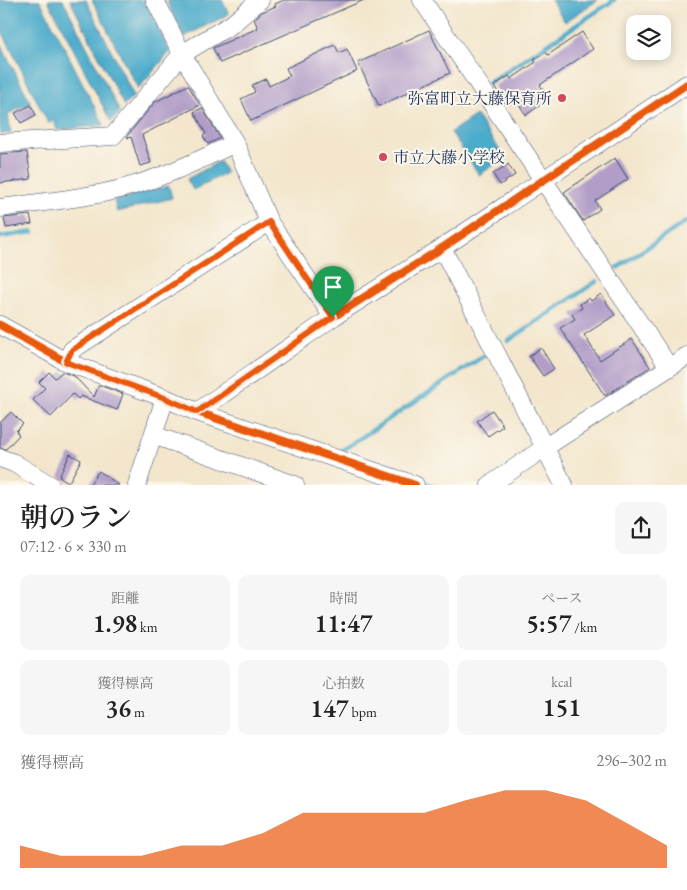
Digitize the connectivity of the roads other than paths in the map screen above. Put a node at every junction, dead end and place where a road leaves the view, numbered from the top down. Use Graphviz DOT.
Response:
graph roads {
  1 [pos="155,0"];
  2 [pos="260,0"];
  3 [pos="422,0"];
  4 [pos="182,54"];
  5 [pos="687,84"];
  6 [pos="235,143"];
  7 [pos="0,144"];
  8 [pos="544,180"];
  9 [pos="0,208"];
  10 [pos="269,222"];
  11 [pos="442,248"];
  12 [pos="333,317"];
  13 [pos="0,325"];
  14 [pos="687,356"];
  15 [pos="66,362"];
  16 [pos="669,367"];
  17 [pos="165,398"];
  18 [pos="197,412"];
  19 [pos="153,435"];
  20 [pos="544,448"];
  21 [pos="0,458"];
  22 [pos="50,485"];
  23 [pos="137,485"];
  24 [pos="295,485"];
  25 [pos="415,485"];
  26 [pos="490,485"];
  27 [pos="564,485"];
  1 -- 4 [label="street"];
  2 -- 4 [label="street"];
  3 -- 8 [label="street"];
  4 -- 6 [label="street"];
  4 -- 7 [label="street"];
  5 -- 8 [label="street"];
  6 -- 9 [label="street"];
  6 -- 10 [label="street"];
  8 -- 11 [label="street"];
  8 -- 16 [label="street"];
  10 -- 12 [label="street"];
  10 -- 15 [label="street"];
  11 -- 12 [label="street"];
  11 -- 20 [label="street"];
  12 -- 18 [label="street"];
  13 -- 15 [label="street"];
  14 -- 16 [label="street"];
  15 -- 17 [label="street"];
  16 -- 20 [label="street"];
  17 -- 18 [label="street"];
  17 -- 19 [label="street"];
  18 -- 25 [label="street"];
  19 -- 23 [label="street"];
  19 -- 24 [label="street"];
  20 -- 26 [label="street"];
  20 -- 27 [label="street"];
  21 -- 22 [label="street"];
}
